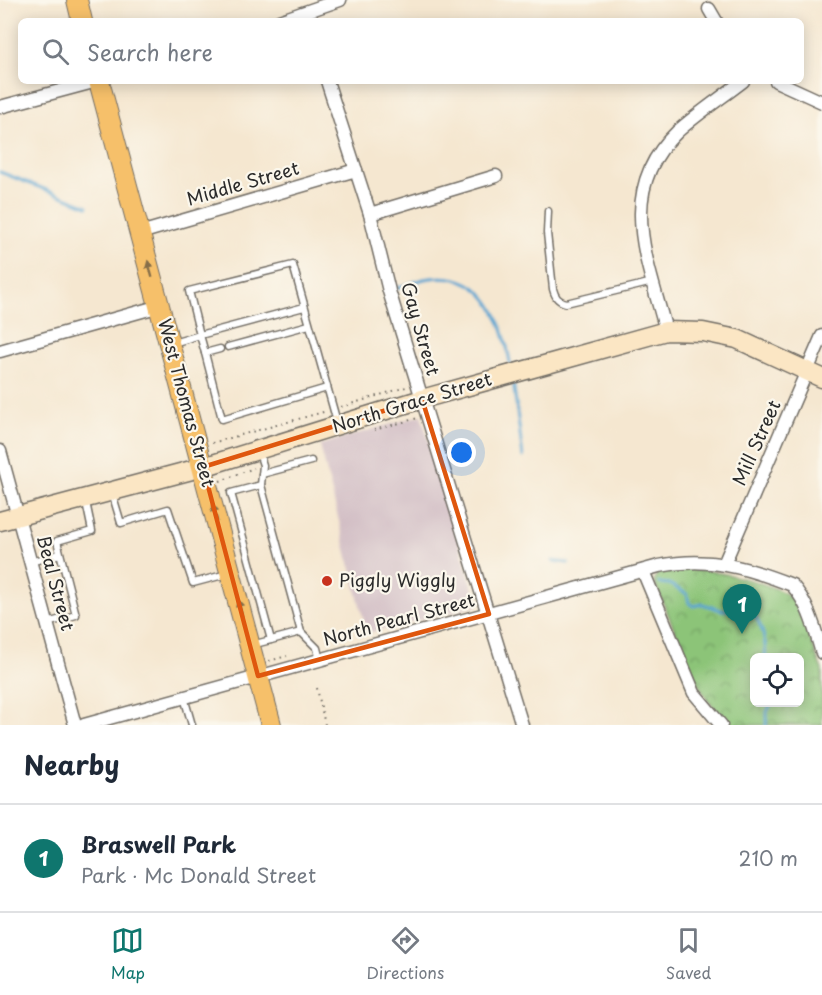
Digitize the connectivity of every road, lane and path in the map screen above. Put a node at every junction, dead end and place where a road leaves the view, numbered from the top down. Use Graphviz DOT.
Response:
graph roads {
  1 [pos="76,0"];
  2 [pos="340,0"];
  3 [pos="709,9"];
  4 [pos="306,17"];
  5 [pos="81,18"];
  6 [pos="714,18"];
  7 [pos="87,84"];
  8 [pos="99,84"];
  9 [pos="328,84"];
  10 [pos="739,84"];
  11 [pos="783,84"];
  12 [pos="822,102"];
  13 [pos="0,107"];
  14 [pos="356,170"];
  15 [pos="496,176"];
  16 [pos="548,211"];
  17 [pos="370,214"];
  18 [pos="140,233"];
  19 [pos="653,282"];
  20 [pos="160,306"];
  21 [pos="304,306"];
  22 [pos="309,325"];
  23 [pos="666,331"];
  24 [pos="200,335"];
  25 [pos="822,336"];
  26 [pos="170,343"];
  27 [pos="228,347"];
  28 [pos="220,349"];
  29 [pos="0,351"];
  30 [pos="205,353"];
  31 [pos="815,375"];
  32 [pos="406,387"];
  33 [pos="327,388"];
  34 [pos="421,408"];
  35 [pos="335,417"];
  36 [pos="366,432"];
  37 [pos="207,440"];
  38 [pos="0,451"];
  39 [pos="261,458"];
  40 [pos="311,461"];
  41 [pos="2,465"];
  42 [pos="203,467"];
  43 [pos="262,474"];
  44 [pos="261,485"];
  45 [pos="219,486"];
  46 [pos="111,491"];
  47 [pos="85,498"];
  48 [pos="9,518"];
  49 [pos="248,553"];
  50 [pos="60,554"];
  51 [pos="30,562"];
  52 [pos="724,564"];
  53 [pos="229,566"];
  54 [pos="643,571"];
  55 [pos="489,614"];
  56 [pos="47,623"];
  57 [pos="302,632"];
  58 [pos="271,640"];
  59 [pos="256,644"];
  60 [pos="822,653"];
  61 [pos="288,656"];
  62 [pos="320,660"];
  63 [pos="258,676"];
  64 [pos="316,688"];
  65 [pos="184,696"];
  66 [pos="114,721"];
  67 [pos="75,725"];
  68 [pos="84,725"];
  69 [pos="192,725"];
  70 [pos="271,725"];
  71 [pos="326,725"];
  72 [pos="522,725"];
  73 [pos="721,725"];
  1 -- 5 [label="main road"];
  2 -- 4 [label="street"];
  3 -- 6 [label="street"];
  7 -- 13 [label="street"];
  8 -- 18 [label="main road, West Thomas Street"];
  9 -- 14 [label="street, Gay Street"];
  10 -- 19 [label="street"];
  11 -- 12 [label="street"];
  14 -- 17 [label="street, Gay Street"];
  14 -- 18 [label="street, Middle Street"];
  15 -- 17 [label="street"];
  16 -- 19 [label="lane"];
  17 -- 34 [label="street, Gay Street"];
  20 -- 18 [label="main road, West Thomas Street, one-way"];
  19 -- 23 [label="street"];
  20 -- 26 [label="main road, West Thomas Street"];
  20 -- 29 [label="street"];
  21 -- 22 [label="lane"];
  21 -- 24 [label="lane"];
  21 -- 24 [label="lane"];
  22 -- 27 [label="lane"];
  22 -- 33 [label="lane"];
  23 -- 31 [label="main road, North Grace Street"];
  23 -- 34 [label="main road, North Grace Street"];
  24 -- 26 [label="lane"];
  24 -- 30 [label="lane"];
  25 -- 31 [label="street, Mill Street"];
  26 -- 42 [label="main road, West Thomas Street"];
  28 -- 30 [label="lane"];
  30 -- 33 [label="lane"];
  31 -- 52 [label="street, Mill Street"];
  32 -- 35 [label="path"];
  33 -- 35 [label="lane"];
  34 -- 35 [label="main road, North Grace Street"];
  34 -- 36 [label="path"];
  34 -- 55 [label="street, Gay Street"];
  35 -- 37 [label="path"];
  35 -- 39 [label="main road, North Grace Street"];
  38 -- 41 [label="street, Beal Street"];
  39 -- 42 [label="main road, North Grace Street"];
  39 -- 43 [label="lane"];
  39 -- 45 [label="path"];
  40 -- 43 [label="lane"];
  41 -- 48 [label="street, Beal Street"];
  42 -- 46 [label="main road, North Grace Street"];
  53 -- 42 [label="main road, West Thomas Street, one-way"];
  43 -- 44 [label="lane"];
  44 -- 49 [label="lane"];
  44 -- 57 [label="lane"];
  46 -- 47 [label="main road, North Grace Street"];
  46 -- 53 [label="lane"];
  47 -- 48 [label="main road, North Grace Street"];
  47 -- 50 [label="lane"];
  48 -- 51 [label="street, Beal Street"];
  49 -- 53 [label="lane"];
  49 -- 58 [label="lane"];
  50 -- 51 [label="lane"];
  50 -- 56 [label="lane"];
  51 -- 56 [label="street, Beal Street"];
  52 -- 54 [label="street, North Pearl Street"];
  52 -- 60 [label="street, North Pearl Street"];
  59 -- 53 [label="main road, West Thomas Street, one-way"];
  54 -- 55 [label="street, North Pearl Street"];
  54 -- 73 [label="street"];
  55 -- 62 [label="street, North Pearl Street"];
  55 -- 72 [label="street, Gay Street"];
  56 -- 67 [label="street, Beal Street"];
  57 -- 58 [label="lane"];
  57 -- 62 [label="lane"];
  58 -- 59 [label="lane"];
  59 -- 61 [label="path"];
  59 -- 63 [label="main road, West Thomas Street"];
  62 -- 63 [label="street, North Pearl Street"];
  63 -- 65 [label="street, North Pearl Street"];
  63 -- 70 [label="main road, West Thomas Street"];
  64 -- 71 [label="path"];
  65 -- 66 [label="street, North Pearl Street"];
  65 -- 69 [label="lane"];
  66 -- 68 [label="street, North Pearl Street"];
}
